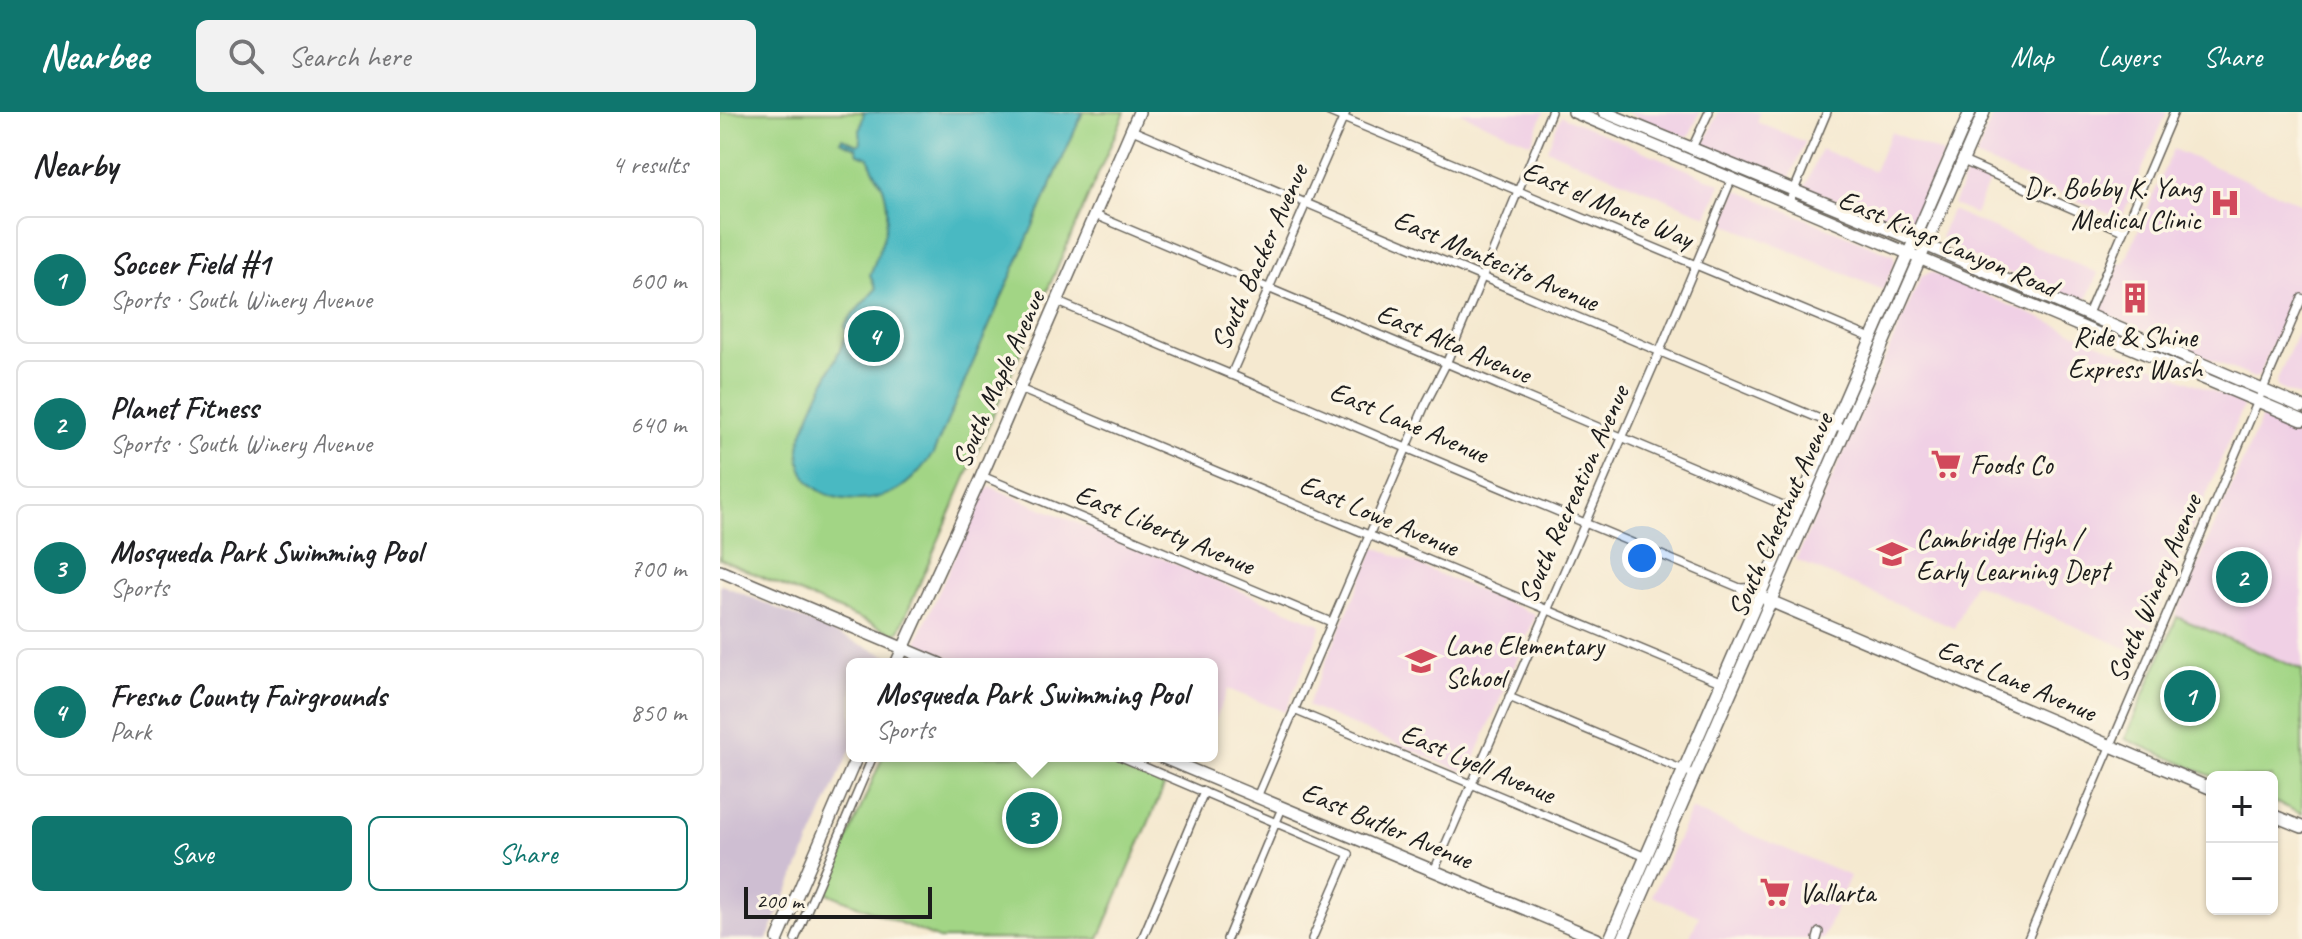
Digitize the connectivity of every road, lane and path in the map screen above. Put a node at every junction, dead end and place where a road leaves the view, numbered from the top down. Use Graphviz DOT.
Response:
graph roads {
  1 [pos="1139,112"];
  2 [pos="1329,112"];
  3 [pos="1551,112"];
  4 [pos="1574,112"];
  5 [pos="1604,112"];
  6 [pos="1709,112"];
  7 [pos="1827,112"];
  8 [pos="1970,112"];
  9 [pos="1984,112"];
  10 [pos="2174,112"];
  11 [pos="1345,115"];
  12 [pos="1132,130"];
  13 [pos="1690,154"];
  14 [pos="1963,161"];
  15 [pos="1732,178"];
  16 [pos="1518,190"];
  17 [pos="1794,190"];
  18 [pos="1789,202"];
  19 [pos="1305,204"];
  20 [pos="1095,215"];
  21 [pos="2123,231"];
  22 [pos="1913,240"];
  23 [pos="1926,245"];
  24 [pos="1908,252"];
  25 [pos="1920,257"];
  26 [pos="1694,265"];
  27 [pos="1482,276"];
  28 [pos="1269,288"];
  29 [pos="2302,298"];
  30 [pos="1058,302"];
  31 [pos="2087,316"];
  32 [pos="1871,338"];
  33 [pos="1659,353"];
  34 [pos="1446,364"];
  35 [pos="1231,375"];
  36 [pos="1020,389"];
  37 [pos="1862,390"];
  38 [pos="2261,396"];
  39 [pos="2302,407"];
  40 [pos="2302,420"];
  41 [pos="1839,426"];
  42 [pos="1622,438"];
  43 [pos="1407,447"];
  44 [pos="982,476"];
  45 [pos="1797,511"];
  46 [pos="1584,522"];
  47 [pos="1371,536"];
  48 [pos="720,571"];
  49 [pos="1740,588"];
  50 [pos="1761,597"];
  51 [pos="1546,609"];
  52 [pos="1331,622"];
  53 [pos="903,648"];
  54 [pos="899,658"];
  55 [pos="926,658"];
  56 [pos="1731,658"];
  57 [pos="1720,682"];
  58 [pos="1509,697"];
  59 [pos="1721,709"];
  60 [pos="1294,710"];
  61 [pos="2110,745"];
  62 [pos="854,762"];
  63 [pos="870,762"];
  64 [pos="1133,762"];
  65 [pos="1173,762"];
  66 [pos="1688,772"];
  67 [pos="1471,784"];
  68 [pos="2206,786"];
  69 [pos="1204,792"];
  70 [pos="1257,797"];
  71 [pos="1282,808"];
  72 [pos="2278,817"];
  73 [pos="1276,822"];
  74 [pos="2302,827"];
  75 [pos="826,829"];
  76 [pos="840,835"];
  77 [pos="1370,844"];
  78 [pos="1349,854"];
  79 [pos="1646,857"];
  80 [pos="1434,871"];
  81 [pos="778,939"];
  82 [pos="795,939"];
  83 [pos="1142,939"];
  84 [pos="1227,939"];
  85 [pos="1312,939"];
  86 [pos="1597,939"];
  87 [pos="1610,939"];
  88 [pos="1623,939"];
  89 [pos="2028,939"];
  1 -- 12 [label="main road, South Maple Avenue"];
  2 -- 11 [label="street, East el Monte Way"];
  3 -- 16 [label="street"];
  4 -- 13 [label="main road, East Kings Canyon Road"];
  5 -- 13 [label="main road, East Kings Canyon Road"];
  6 -- 13 [label="street"];
  7 -- 17 [label="street"];
  8 -- 22 [label="main road, South Chestnut Avenue"];
  9 -- 14 [label="main road, South Chestnut Avenue"];
  10 -- 21 [label="street"];
  11 -- 16 [label="street, East el Monte Way"];
  11 -- 19 [label="street, South Backer Avenue"];
  12 -- 19 [label="street, East Montecito Avenue"];
  12 -- 20 [label="main road, South Maple Avenue"];
  13 -- 15 [label="main road, East Kings Canyon Road"];
  13 -- 17 [label="main road, East Kings Canyon Road"];
  14 -- 21 [label="street"];
  14 -- 23 [label="main road, South Chestnut Avenue"];
  15 -- 18 [label="main road, East Kings Canyon Road"];
  15 -- 26 [label="street, South Recreation Avenue"];
  16 -- 26 [label="street, East el Monte Way"];
  16 -- 27 [label="street"];
  17 -- 18 [label="street"];
  17 -- 22 [label="main road, East Kings Canyon Road"];
  18 -- 24 [label="main road, East Kings Canyon Road"];
  19 -- 27 [label="street, East Montecito Avenue"];
  19 -- 28 [label="street, South Backer Avenue"];
  20 -- 28 [label="street, East Alta Avenue"];
  20 -- 30 [label="main road, South Maple Avenue"];
  21 -- 31 [label="street"];
  22 -- 23 [label="main road, East Kings Canyon Road"];
  22 -- 24 [label="main road, South Chestnut Avenue"];
  23 -- 25 [label="main road, South Chestnut Avenue"];
  23 -- 31 [label="main road, East Kings Canyon Road"];
  24 -- 25 [label="main road, East Kings Canyon Road"];
  24 -- 32 [label="main road, South Chestnut Avenue"];
  25 -- 37 [label="main road, South Chestnut Avenue"];
  25 -- 38 [label="main road, East Kings Canyon Road"];
  26 -- 32 [label="street, East el Monte Way"];
  26 -- 33 [label="street, South Recreation Avenue"];
  27 -- 33 [label="street, East Montecito Avenue"];
  27 -- 34 [label="street"];
  28 -- 34 [label="street, East Alta Avenue"];
  28 -- 35 [label="street, South Backer Avenue"];
  29 -- 38 [label="street, South Winery Avenue"];
  30 -- 35 [label="street, East Lane Avenue"];
  30 -- 36 [label="main road, South Maple Avenue"];
  31 -- 38 [label="main road, East Kings Canyon Road"];
  32 -- 37 [label="main road"];
  32 -- 41 [label="main road, South Chestnut Avenue"];
  33 -- 41 [label="street, East Montecito Avenue"];
  33 -- 42 [label="street, South Recreation Avenue"];
  34 -- 42 [label="street, East Alta Avenue"];
  34 -- 43 [label="street"];
  35 -- 43 [label="street, East Lane Avenue"];
  36 -- 44 [label="main road, South Maple Avenue"];
  36 -- 47 [label="street, East Lowe Avenue"];
  37 -- 41 [label="main road, South Chestnut Avenue"];
  38 -- 39 [label="main road, East Kings Canyon Road"];
  38 -- 40 [label="main road, East Kings Canyon Road"];
  38 -- 61 [label="street, South Winery Avenue"];
  41 -- 45 [label="main road, South Chestnut Avenue"];
  41 -- 50 [label="main road, South Chestnut Avenue"];
  42 -- 45 [label="street, East Alta Avenue"];
  42 -- 46 [label="street, South Recreation Avenue"];
  43 -- 46 [label="street, East Lane Avenue"];
  43 -- 47 [label="street"];
  44 -- 52 [label="street, East Liberty Avenue"];
  44 -- 53 [label="main road, South Maple Avenue"];
  45 -- 50 [label="main road, South Chestnut Avenue"];
  46 -- 49 [label="street, East Lane Avenue"];
  46 -- 51 [label="street, South Recreation Avenue"];
  47 -- 51 [label="street, East Lowe Avenue"];
  47 -- 52 [label="street"];
  48 -- 53 [label="main road"];
  49 -- 50 [label="street, East Lane Avenue"];
  49 -- 50 [label="street, East Lane Avenue"];
  50 -- 56 [label="main road, South Chestnut Avenue"];
  50 -- 59 [label="main road, South Chestnut Avenue"];
  50 -- 61 [label="main road, East Lane Avenue"];
  51 -- 57 [label="street, East Lowe Avenue"];
  51 -- 58 [label="street, South Recreation Avenue"];
  52 -- 60 [label="street"];
  53 -- 54 [label="main road, South Maple Avenue"];
  53 -- 55 [label="main road"];
  56 -- 57 [label="main road, South Chestnut Avenue"];
  56 -- 59 [label="main road"];
  57 -- 66 [label="main road, South Chestnut Avenue"];
  58 -- 66 [label="street"];
  58 -- 67 [label="street, South Recreation Avenue"];
  59 -- 66 [label="main road, South Chestnut Avenue"];
  60 -- 67 [label="street, East Lyell Avenue"];
  60 -- 70 [label="street"];
  61 -- 68 [label="main road, East Lane Avenue"];
  61 -- 89 [label="street, South Winery Avenue"];
  62 -- 75 [label="main road"];
  63 -- 76 [label="street"];
  64 -- 69 [label="street"];
  65 -- 70 [label="main road, East Butler Avenue"];
  66 -- 79 [label="main road, South Chestnut Avenue"];
  66 -- 88 [label="main road, South Chestnut Avenue"];
  67 -- 79 [label="street, East Lyell Avenue"];
  67 -- 80 [label="street, South Recreation Avenue"];
  69 -- 73 [label="street"];
  69 -- 83 [label="street"];
  70 -- 71 [label="main road, East Butler Avenue"];
  71 -- 73 [label="street"];
  71 -- 77 [label="main road, East Butler Avenue"];
  72 -- 74 [label="main road"];
  73 -- 78 [label="street"];
  73 -- 84 [label="street"];
  75 -- 76 [label="street"];
  75 -- 81 [label="main road"];
  76 -- 82 [label="street"];
  77 -- 78 [label="street"];
  77 -- 80 [label="main road, East Butler Avenue"];
  78 -- 85 [label="street"];
  79 -- 87 [label="main road, South Chestnut Avenue"];
  80 -- 86 [label="main road, East Butler Avenue"];
}
